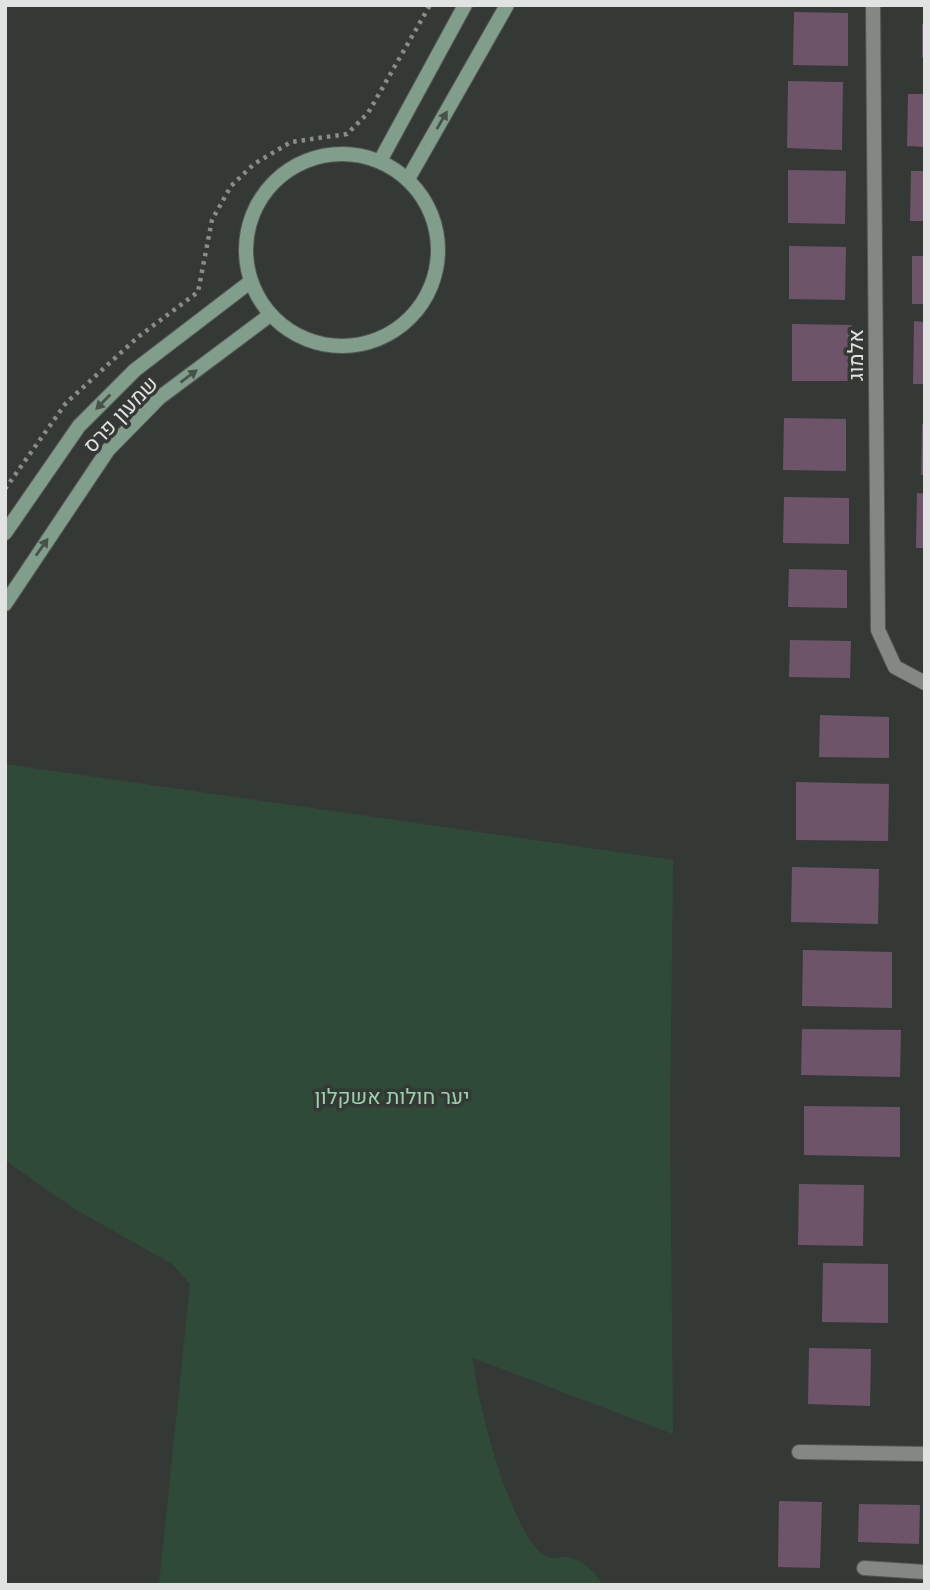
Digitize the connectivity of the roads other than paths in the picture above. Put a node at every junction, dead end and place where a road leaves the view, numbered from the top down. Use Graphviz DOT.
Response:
graph roads {
  1 [pos="465,5"];
  2 [pos="507,5"];
  3 [pos="873,5"];
  4 [pos="380,160"];
  5 [pos="408,179"];
  6 [pos="250,282"];
  7 [pos="270,315"];
  8 [pos="5,533"];
  9 [pos="5,604"];
  10 [pos="925,683"];
  11 [pos="799,1452"];
  12 [pos="925,1454"];
  13 [pos="864,1568"];
  14 [pos="925,1572"];
  1 -- 4 [label="main road"];
  5 -- 2 [label="main road, one-way"];
  3 -- 10 [label="street, אלמוג"];
  4 -- 5 [label="main road"];
  4 -- 6 [label="main road"];
  5 -- 7 [label="main road"];
  6 -- 7 [label="main road"];
  6 -- 8 [label="main road, שמעון פרס, one-way"];
  9 -- 7 [label="main road, שמעון פרס, one-way"];
  11 -- 12 [label="street"];
  13 -- 14 [label="street"];
}
